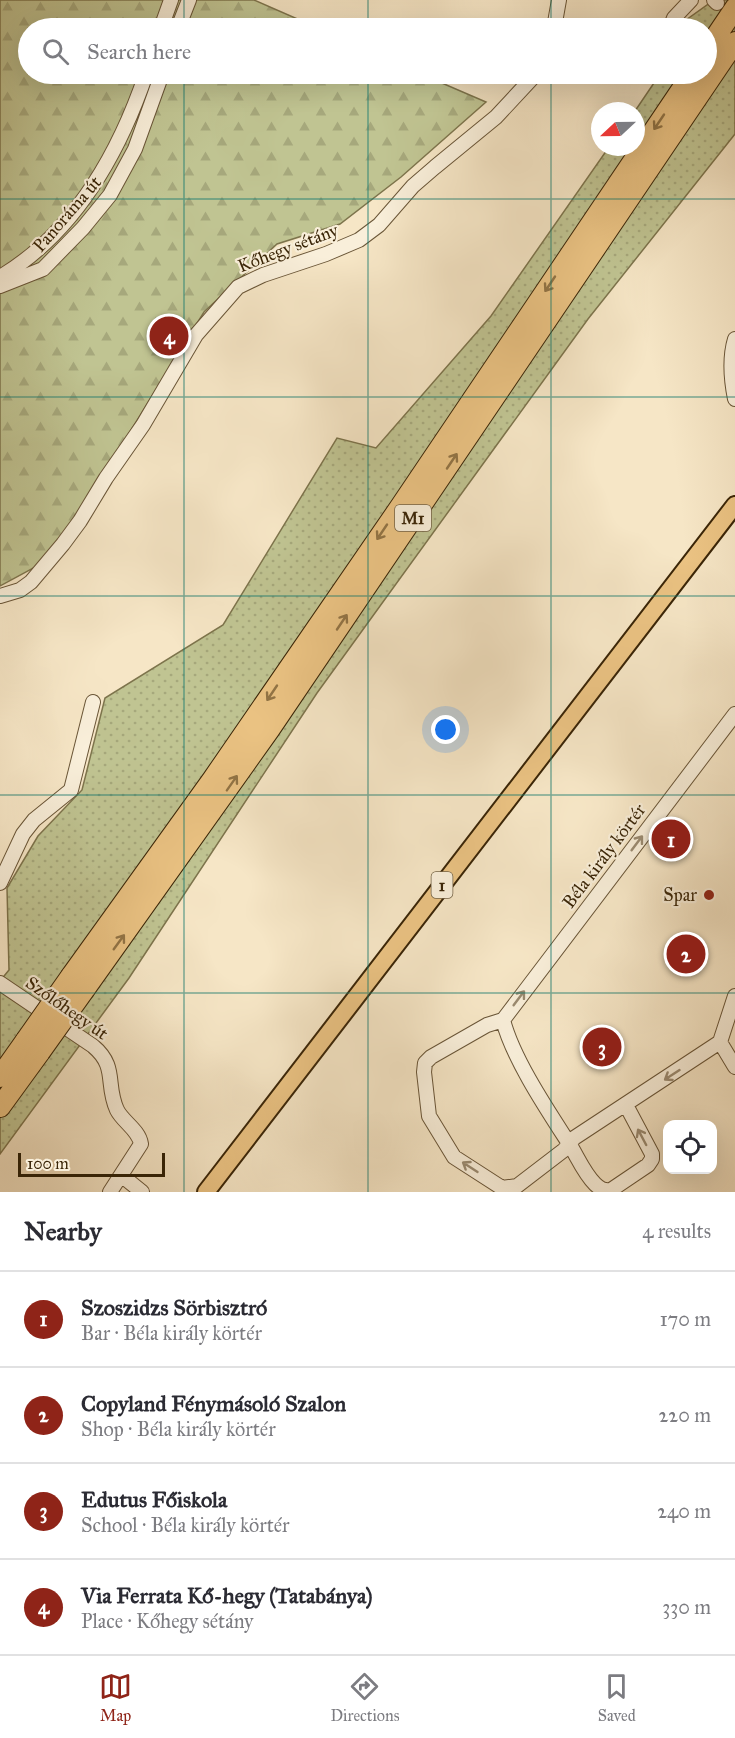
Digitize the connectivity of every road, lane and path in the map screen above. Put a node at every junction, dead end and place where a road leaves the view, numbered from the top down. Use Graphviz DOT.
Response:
graph roads {
  1 [pos="171,0"];
  2 [pos="189,0"];
  3 [pos="559,0"];
  4 [pos="691,0"];
  5 [pos="722,4"];
  6 [pos="165,18"];
  7 [pos="182,18"];
  8 [pos="556,18"];
  9 [pos="674,18"];
  10 [pos="717,19"];
  11 [pos="735,42"];
  12 [pos="717,69"];
  13 [pos="142,84"];
  14 [pos="158,84"];
  15 [pos="527,84"];
  16 [pos="685,84"];
  17 [pos="707,84"];
  18 [pos="0,277"];
  19 [pos="0,286"];
  20 [pos="735,339"];
  21 [pos="735,399"];
  22 [pos="735,505"];
  23 [pos="0,596"];
  24 [pos="93,702"];
  25 [pos="735,714"];
  26 [pos="0,883"];
  27 [pos="0,982"];
  28 [pos="78,983"];
  29 [pos="735,996"];
  30 [pos="503,1020"];
  31 [pos="720,1042"];
  32 [pos="33,1046"];
  33 [pos="735,1067"];
  34 [pos="0,1077"];
  35 [pos="626,1106"];
  36 [pos="0,1107"];
  37 [pos="569,1144"];
  38 [pos="121,1175"];
  39 [pos="110,1192"];
  40 [pos="142,1192"];
  41 [pos="206,1192"];
  1 -- 6 [label="street"];
  2 -- 7 [label="street"];
  3 -- 8 [label="street"];
  4 -- 9 [label="street"];
  5 -- 10 [label="highway"];
  12 -- 11 [label="highway, M1, one-way"];
  13 -- 18 [label="street, Panoráma út"];
  14 -- 19 [label="street, Panoráma út"];
  15 -- 23 [label="street, Kőhegy sétány"];
  16 -- 28 [label="highway, M1, one-way"];
  28 -- 17 [label="highway, M1, one-way"];
  20 -- 21 [label="street"];
  22 -- 41 [label="main road, 1"];
  24 -- 26 [label="street"];
  30 -- 25 [label="street, Béla király körtér, one-way"];
  27 -- 38 [label="street, Szőlőhegy út"];
  28 -- 32 [label="highway, M1, bridge"];
  29 -- 31 [label="street"];
  30 -- 37 [label="street"];
  37 -- 30 [label="street, one-way"];
  31 -- 33 [label="street"];
  31 -- 35 [label="street, one-way"];
  32 -- 34 [label="highway, M1"];
  32 -- 36 [label="highway, M1"];
  35 -- 37 [label="street"];
  37 -- 35 [label="street, one-way"];
  38 -- 39 [label="street, Szőlőhegy út"];
  38 -- 40 [label="street"];
}
